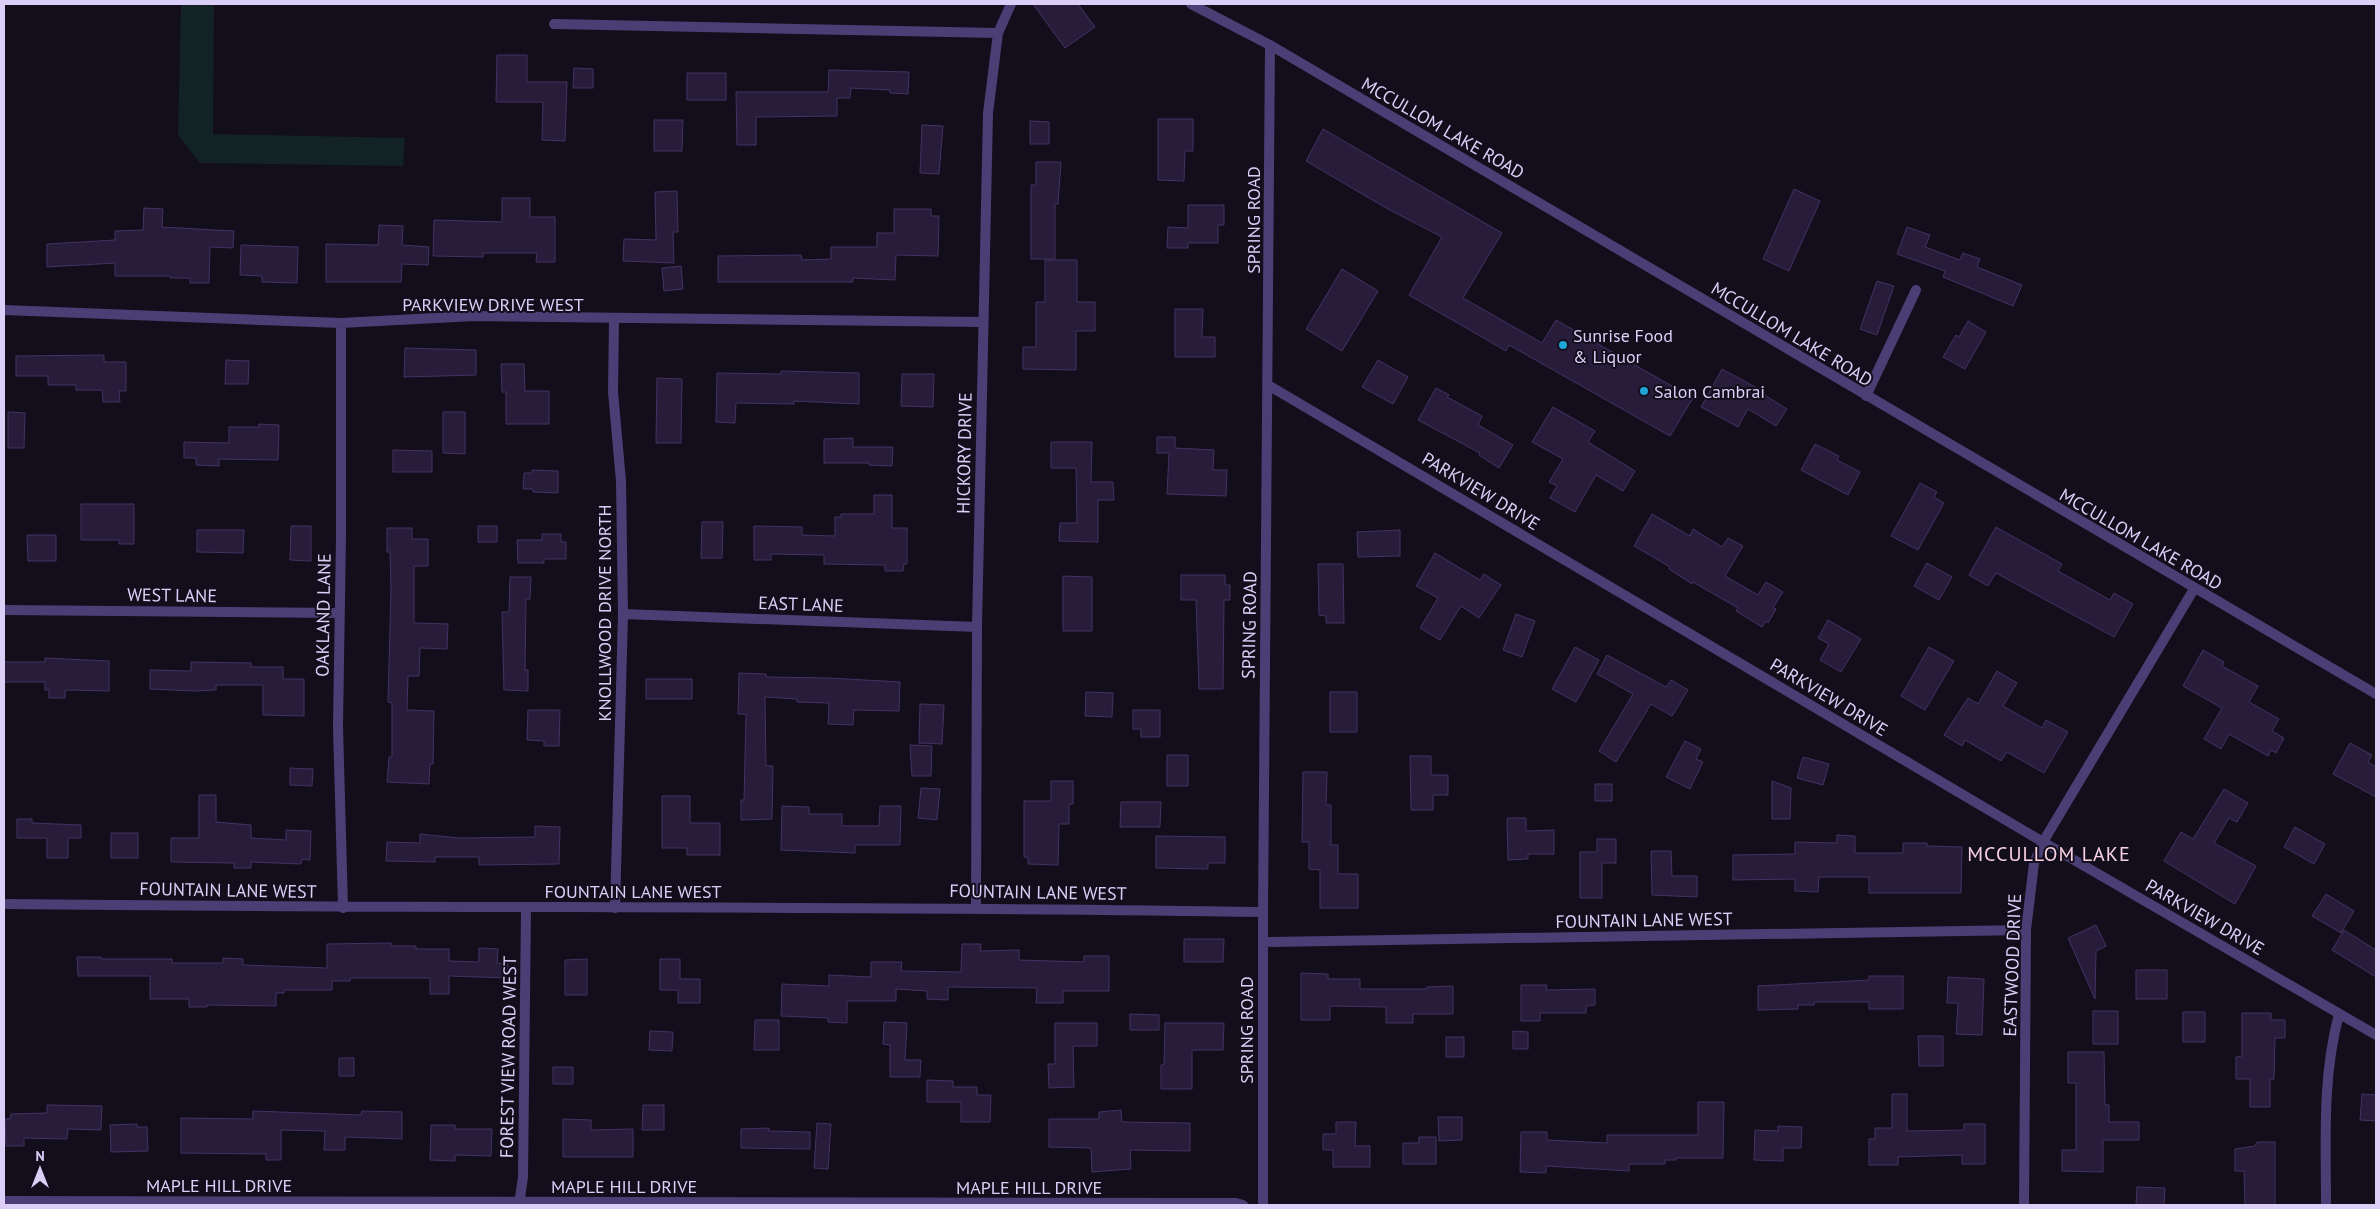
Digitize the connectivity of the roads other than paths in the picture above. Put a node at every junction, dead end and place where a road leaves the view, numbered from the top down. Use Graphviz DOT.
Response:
graph roads {
  1 [pos="1011,4"];
  2 [pos="1191,4"];
  3 [pos="554,24"];
  4 [pos="998,33"];
  5 [pos="1270,45"];
  6 [pos="1916,290"];
  7 [pos="4,310"];
  8 [pos="614,320"];
  9 [pos="982,322"];
  10 [pos="341,323"];
  11 [pos="1268,385"];
  12 [pos="1866,396"];
  13 [pos="2194,589"];
  14 [pos="4,610"];
  15 [pos="339,613"];
  16 [pos="624,614"];
  17 [pos="977,627"];
  18 [pos="2376,694"];
  19 [pos="2044,842"];
  20 [pos="4,904"];
  21 [pos="976,907"];
  22 [pos="343,908"];
  23 [pos="526,908"];
  24 [pos="615,908"];
  25 [pos="1263,912"];
  26 [pos="2026,930"];
  27 [pos="1263,942"];
  28 [pos="2339,1014"];
  29 [pos="2376,1035"];
  30 [pos="4,1201"];
  31 [pos="519,1204"];
  32 [pos="1243,1205"];
  33 [pos="1263,1205"];
  34 [pos="2024,1205"];
  35 [pos="2326,1205"];
  1 -- 4 [label="street, HICKORY DRIVE"];
  2 -- 5 [label="street, MCCULLOM LAKE ROAD"];
  3 -- 4 [label="street"];
  4 -- 9 [label="street, HICKORY DRIVE"];
  5 -- 11 [label="street, SPRING ROAD"];
  5 -- 12 [label="street, MCCULLOM LAKE ROAD"];
  6 -- 12 [label="street"];
  7 -- 10 [label="street, PARKVIEW DRIVE WEST"];
  8 -- 9 [label="street, PARKVIEW DRIVE WEST"];
  8 -- 10 [label="street, PARKVIEW DRIVE WEST"];
  8 -- 16 [label="street, KNOLLWOOD DRIVE NORTH"];
  9 -- 17 [label="street, HICKORY DRIVE"];
  10 -- 15 [label="street, OAKLAND LANE"];
  11 -- 19 [label="street, PARKVIEW DRIVE"];
  11 -- 25 [label="street, SPRING ROAD"];
  12 -- 13 [label="street, MCCULLOM LAKE ROAD"];
  13 -- 18 [label="street, MCCULLOM LAKE ROAD"];
  13 -- 19 [label="street, EASTWOOD DRIVE"];
  14 -- 15 [label="street, WEST LANE"];
  15 -- 22 [label="street, OAKLAND LANE"];
  16 -- 17 [label="street, EAST LANE"];
  16 -- 24 [label="street, KNOLLWOOD DRIVE NORTH"];
  17 -- 21 [label="street, HICKORY DRIVE"];
  19 -- 26 [label="street, EASTWOOD DRIVE"];
  19 -- 28 [label="street, PARKVIEW DRIVE"];
  20 -- 22 [label="street, FOUNTAIN LANE WEST"];
  21 -- 24 [label="street, FOUNTAIN LANE WEST"];
  21 -- 25 [label="street, FOUNTAIN LANE WEST"];
  22 -- 23 [label="street, FOUNTAIN LANE WEST"];
  23 -- 24 [label="street, FOUNTAIN LANE WEST"];
  23 -- 31 [label="street, FOREST VIEW ROAD WEST"];
  25 -- 27 [label="street, SPRING ROAD"];
  26 -- 27 [label="street, FOUNTAIN LANE WEST"];
  26 -- 34 [label="street, EASTWOOD DRIVE"];
  27 -- 33 [label="street, SPRING ROAD"];
  28 -- 29 [label="street, PARKVIEW DRIVE"];
  28 -- 35 [label="street"];
  30 -- 31 [label="street, MAPLE HILL DRIVE"];
  31 -- 32 [label="street, MAPLE HILL DRIVE"];
}
